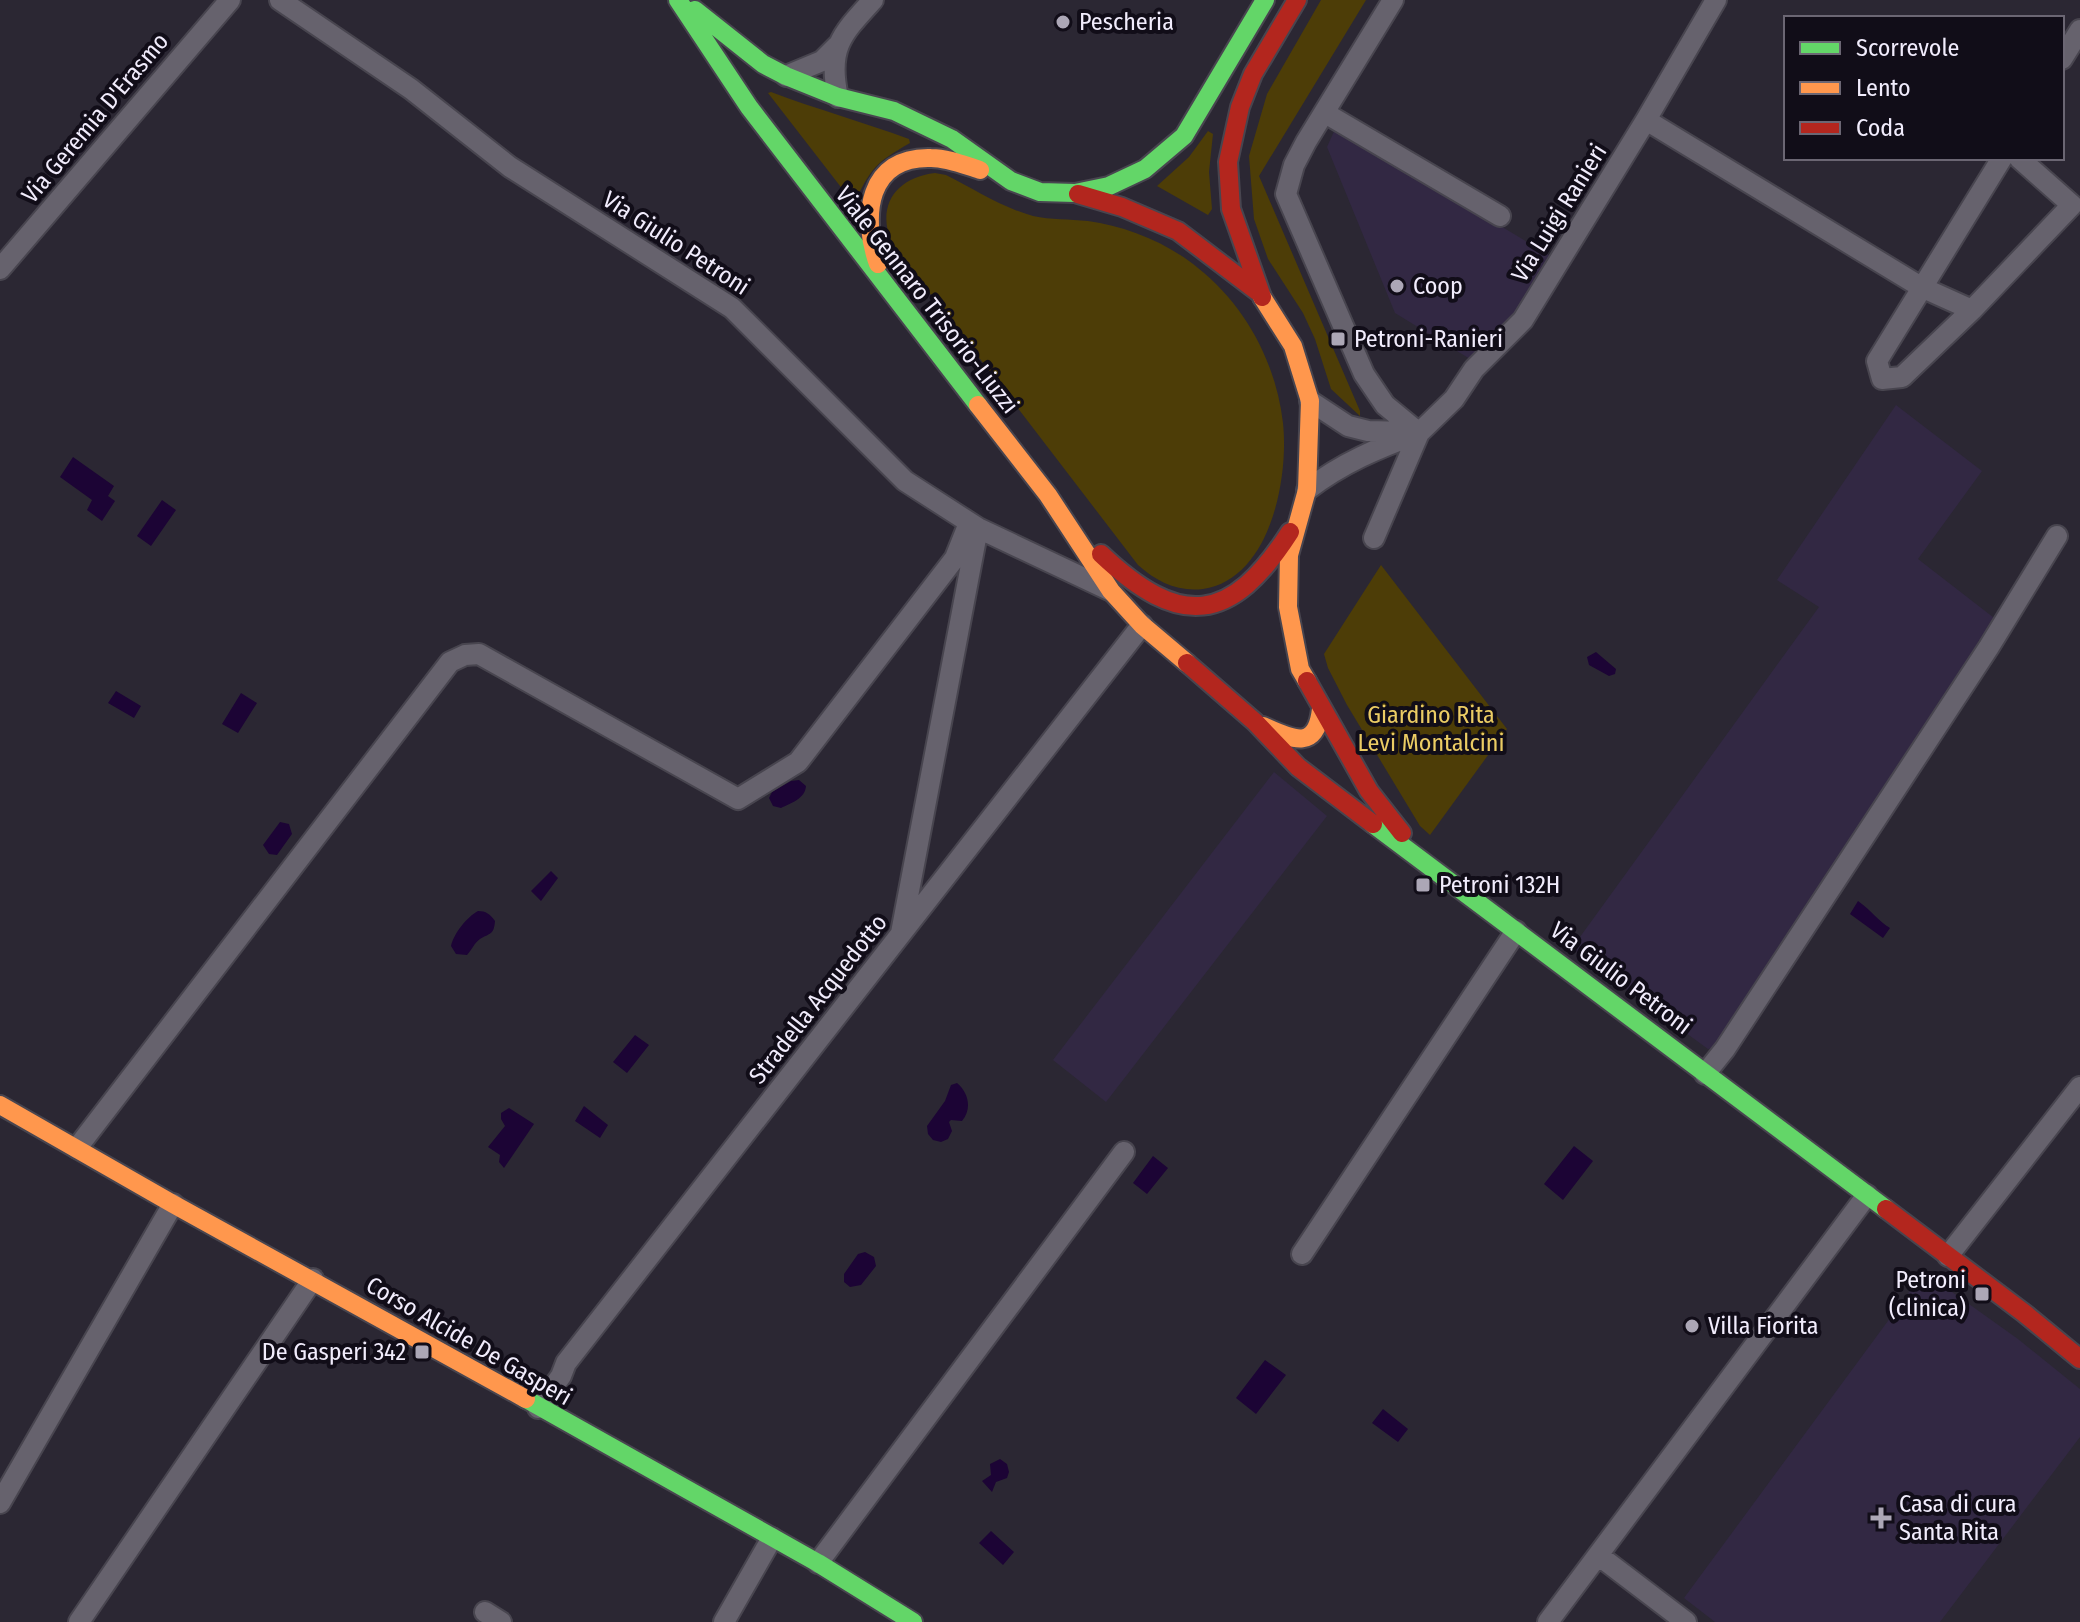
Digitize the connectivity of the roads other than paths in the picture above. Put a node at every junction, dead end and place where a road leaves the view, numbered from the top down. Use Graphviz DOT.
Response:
graph roads {
  1 [pos="230,0"];
  2 [pos="280,0"];
  3 [pos="680,0"];
  4 [pos="873,0"];
  5 [pos="1265,0"];
  6 [pos="1297,0"];
  7 [pos="1393,0"];
  8 [pos="1716,0"];
  9 [pos="2080,30"];
  10 [pos="837,46"];
  11 [pos="2064,56"];
  12 [pos="786,76"];
  13 [pos="838,97"];
  14 [pos="1325,113"];
  15 [pos="1646,120"];
  16 [pos="2001,160"];
  17 [pos="2021,160"];
  18 [pos="1011,181"];
  19 [pos="1075,193"];
  20 [pos="1500,216"];
  21 [pos="0,269"];
  22 [pos="1921,287"];
  23 [pos="1258,291"];
  24 [pos="894,297"];
  25 [pos="1972,310"];
  26 [pos="1310,401"];
  27 [pos="1419,433"];
  28 [pos="1307,490"];
  29 [pos="1048,495"];
  30 [pos="1300,514"];
  31 [pos="974,525"];
  32 [pos="2057,536"];
  33 [pos="1374,538"];
  34 [pos="1111,591"];
  35 [pos="1142,625"];
  36 [pos="1321,709"];
  37 [pos="1255,722"];
  38 [pos="1428,865"];
  39 [pos="1516,931"];
  40 [pos="900,937"];
  41 [pos="1705,1074"];
  42 [pos="2080,1087"];
  43 [pos="0,1105"];
  44 [pos="77,1148"];
  45 [pos="1124,1152"];
  46 [pos="1867,1195"];
  47 [pos="173,1204"];
  48 [pos="1302,1254"];
  49 [pos="1948,1256"];
  50 [pos="313,1279"];
  51 [pos="2080,1359"];
  52 [pos="538,1408"];
  53 [pos="1,1497"];
  54 [pos="772,1538"];
  55 [pos="1598,1555"];
  56 [pos="818,1563"];
  57 [pos="79,1622"];
  58 [pos="724,1622"];
  59 [pos="913,1622"];
  60 [pos="1548,1622"];
  61 [pos="1686,1622"];
  1 -- 21 [label="street, Via Geremia D'Erasmo"];
  2 -- 31 [label="street, Via Giulio Petroni"];
  3 -- 12 [label="street"];
  3 -- 24 [label="street, Viale Gennaro Trisorio-Liuzzi"];
  4 -- 10 [label="street"];
  5 -- 19 [label="street"];
  6 -- 23 [label="street"];
  7 -- 14 [label="street"];
  8 -- 15 [label="street, Via Luigi Ranieri"];
  9 -- 11 [label="street"];
  10 -- 12 [label="street"];
  10 -- 13 [label="street"];
  12 -- 13 [label="street"];
  13 -- 18 [label="street"];
  14 -- 20 [label="street"];
  14 -- 27 [label="street"];
  15 -- 22 [label="street"];
  15 -- 27 [label="street, Via Luigi Ranieri"];
  16 -- 22 [label="street"];
  17 -- 25 [label="street"];
  18 -- 19 [label="street"];
  18 -- 24 [label="street"];
  19 -- 23 [label="street"];
  22 -- 25 [label="street"];
  22 -- 25 [label="street"];
  23 -- 26 [label="street"];
  24 -- 29 [label="street, Viale Gennaro Trisorio-Liuzzi"];
  26 -- 27 [label="street"];
  26 -- 28 [label="street"];
  27 -- 28 [label="street"];
  27 -- 33 [label="street, Via Luigi Ranieri"];
  28 -- 30 [label="street"];
  29 -- 30 [label="street"];
  29 -- 34 [label="street, Viale Gennaro Trisorio-Liuzzi"];
  30 -- 36 [label="street"];
  31 -- 34 [label="street, Via Giulio Petroni"];
  31 -- 40 [label="street"];
  31 -- 44 [label="street"];
  32 -- 41 [label="street"];
  34 -- 35 [label="street, Viale Gennaro Trisorio-Liuzzi"];
  35 -- 37 [label="street, Via Giulio Petroni"];
  35 -- 40 [label="street, Stradella Acquedotto"];
  36 -- 37 [label="street"];
  36 -- 38 [label="street"];
  37 -- 38 [label="street, Via Giulio Petroni"];
  38 -- 39 [label="street, Via Giulio Petroni"];
  39 -- 41 [label="street, Via Giulio Petroni"];
  39 -- 48 [label="street"];
  40 -- 52 [label="street, Stradella Acquedotto"];
  41 -- 46 [label="street, Via Giulio Petroni"];
  42 -- 49 [label="street"];
  43 -- 44 [label="street, Corso Alcide De Gasperi"];
  44 -- 47 [label="street, Corso Alcide De Gasperi"];
  45 -- 56 [label="street"];
  46 -- 49 [label="street, Via Giulio Petroni"];
  46 -- 55 [label="street"];
  47 -- 50 [label="street, Corso Alcide De Gasperi"];
  47 -- 53 [label="street"];
  49 -- 51 [label="street, Via Giulio Petroni"];
  50 -- 52 [label="street, Corso Alcide De Gasperi"];
  50 -- 57 [label="street"];
  52 -- 54 [label="street, Corso Alcide De Gasperi"];
  54 -- 56 [label="street, Corso Alcide De Gasperi"];
  54 -- 58 [label="street"];
  55 -- 60 [label="street"];
  55 -- 61 [label="street"];
  56 -- 59 [label="street, Corso Alcide De Gasperi"];
}
